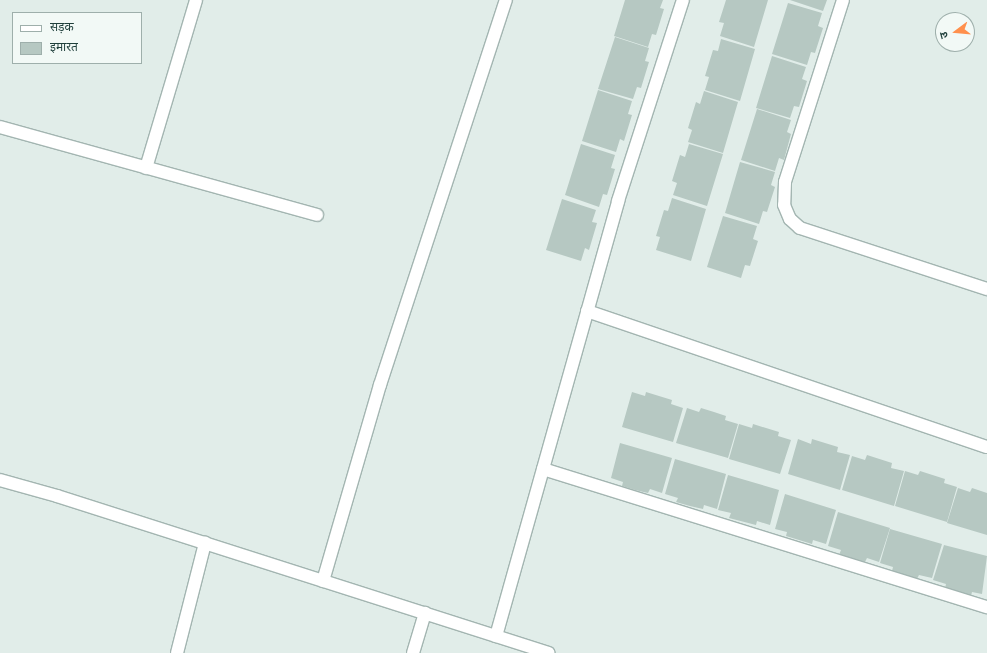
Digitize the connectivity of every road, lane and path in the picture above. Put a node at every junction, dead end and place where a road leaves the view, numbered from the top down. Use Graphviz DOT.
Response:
graph roads {
  1 [pos="196,0"];
  2 [pos="506,0"];
  3 [pos="683,0"];
  4 [pos="843,0"];
  5 [pos="0,127"];
  6 [pos="146,168"];
  7 [pos="317,215"];
  8 [pos="987,289"];
  9 [pos="587,311"];
  10 [pos="987,447"];
  11 [pos="543,469"];
  12 [pos="0,480"];
  13 [pos="205,543"];
  14 [pos="323,581"];
  15 [pos="987,607"];
  16 [pos="425,613"];
  17 [pos="496,636"];
  18 [pos="177,653"];
  19 [pos="413,653"];
  20 [pos="549,653"];
  1 -- 6 [label="street"];
  2 -- 14 [label="street"];
  3 -- 9 [label="street"];
  4 -- 8 [label="street"];
  5 -- 6 [label="street"];
  6 -- 7 [label="street"];
  9 -- 10 [label="street"];
  9 -- 11 [label="street"];
  11 -- 15 [label="street"];
  11 -- 17 [label="street"];
  12 -- 13 [label="street"];
  13 -- 14 [label="street"];
  13 -- 18 [label="street"];
  14 -- 16 [label="street"];
  16 -- 17 [label="street"];
  16 -- 19 [label="street"];
  17 -- 20 [label="street"];
}
